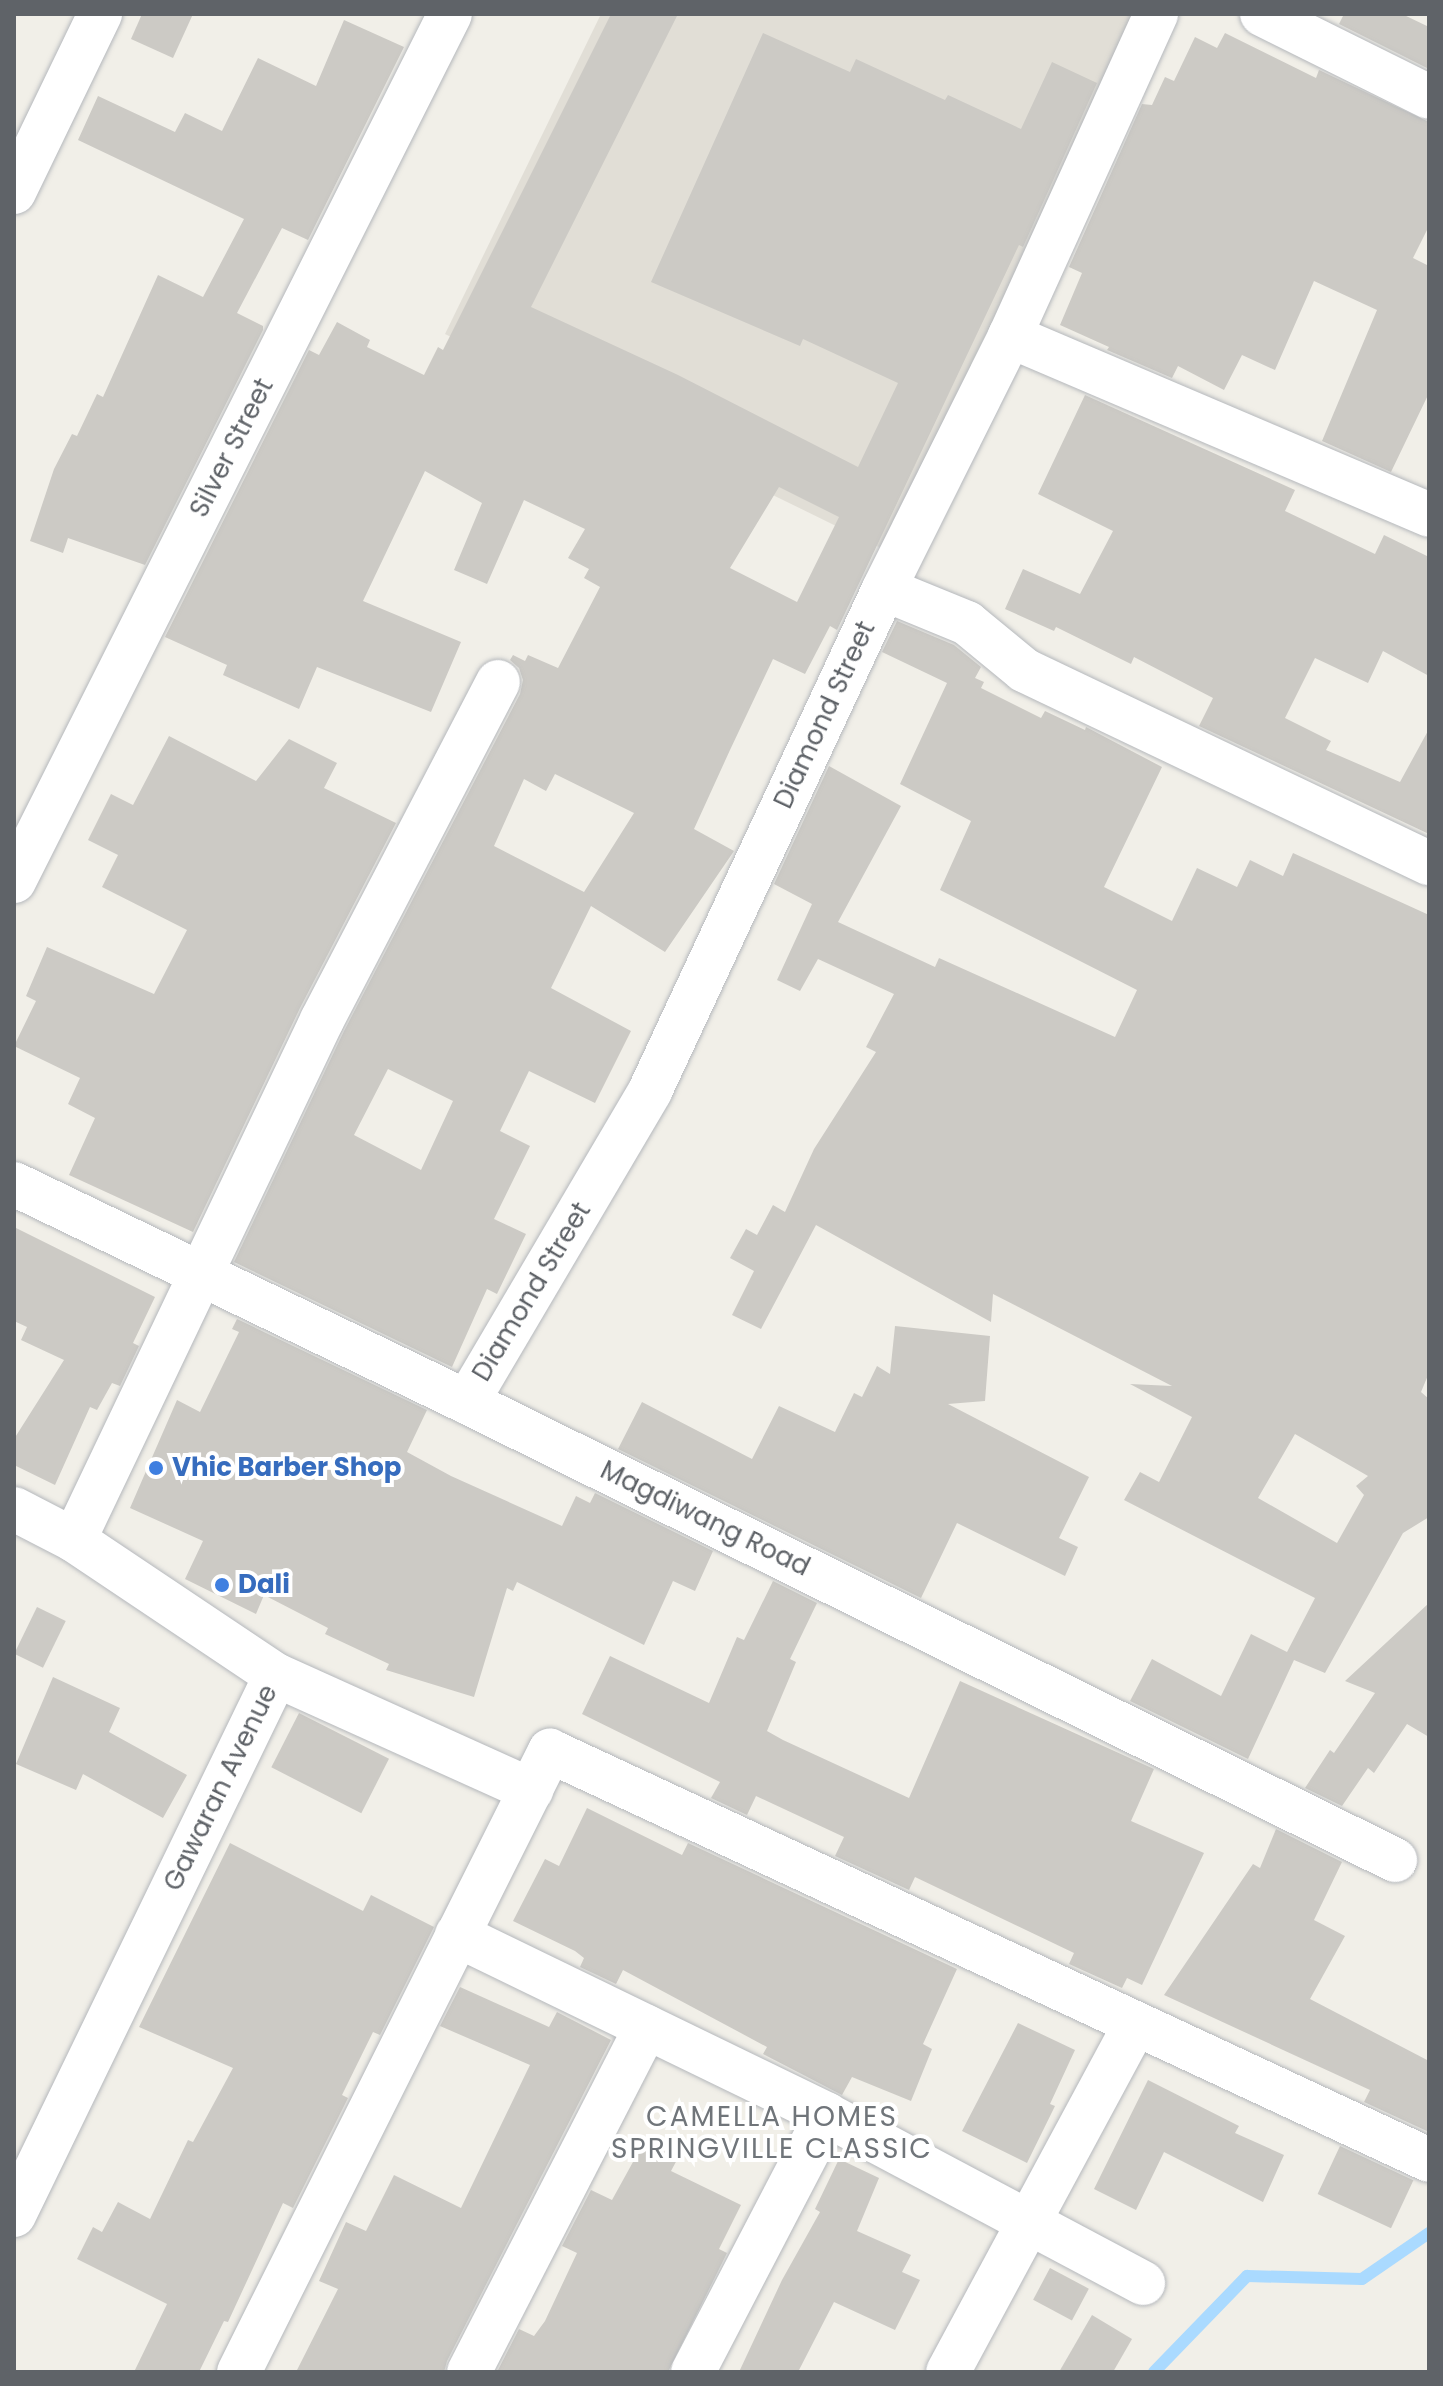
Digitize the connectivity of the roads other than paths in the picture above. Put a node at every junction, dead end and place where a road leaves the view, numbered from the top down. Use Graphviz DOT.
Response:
graph roads {
  1 [pos="100,14"];
  2 [pos="450,14"];
  3 [pos="1156,14"];
  4 [pos="1262,14"];
  5 [pos="1429,97"];
  6 [pos="14,192"];
  7 [pos="1010,336"];
  8 [pos="1429,515"];
  9 [pos="884,589"];
  10 [pos="498,682"];
  11 [pos="1429,863"];
  12 [pos="14,881"];
  13 [pos="14,1184"];
  14 [pos="199,1271"];
  15 [pos="467,1402"];
  16 [pos="14,1509"];
  17 [pos="74,1540"];
  18 [pos="276,1675"];
  19 [pos="531,1790"];
  20 [pos="1395,1860"];
  21 [pos="457,1935"];
  22 [pos="1135,2024"];
  23 [pos="646,2027"];
  24 [pos="827,2115"];
  25 [pos="1429,2160"];
  26 [pos="14,2215"];
  27 [pos="1029,2221"];
  28 [pos="1143,2283"];
  29 [pos="239,2372"];
  30 [pos="469,2372"];
  31 [pos="693,2372"];
  32 [pos="948,2372"];
  1 -- 6 [label="street"];
  2 -- 12 [label="street, Silver Street"];
  3 -- 7 [label="street, Diamond Street"];
  4 -- 5 [label="street"];
  7 -- 8 [label="street"];
  7 -- 9 [label="street, Diamond Street"];
  9 -- 11 [label="street"];
  9 -- 15 [label="street, Diamond Street"];
  10 -- 14 [label="street"];
  13 -- 14 [label="street, Magdiwang Road"];
  14 -- 15 [label="street, Magdiwang Road"];
  14 -- 17 [label="street"];
  15 -- 20 [label="street, Magdiwang Road"];
  16 -- 17 [label="street, Gawaran Avenue"];
  17 -- 18 [label="street, Gawaran Avenue"];
  18 -- 19 [label="street"];
  18 -- 26 [label="street, Gawaran Avenue"];
  19 -- 21 [label="street"];
  19 -- 22 [label="street"];
  21 -- 23 [label="street"];
  21 -- 29 [label="street"];
  22 -- 25 [label="street"];
  22 -- 27 [label="street"];
  23 -- 24 [label="street"];
  23 -- 30 [label="street"];
  24 -- 27 [label="street"];
  24 -- 31 [label="street"];
  27 -- 28 [label="street"];
  27 -- 32 [label="street"];
}
